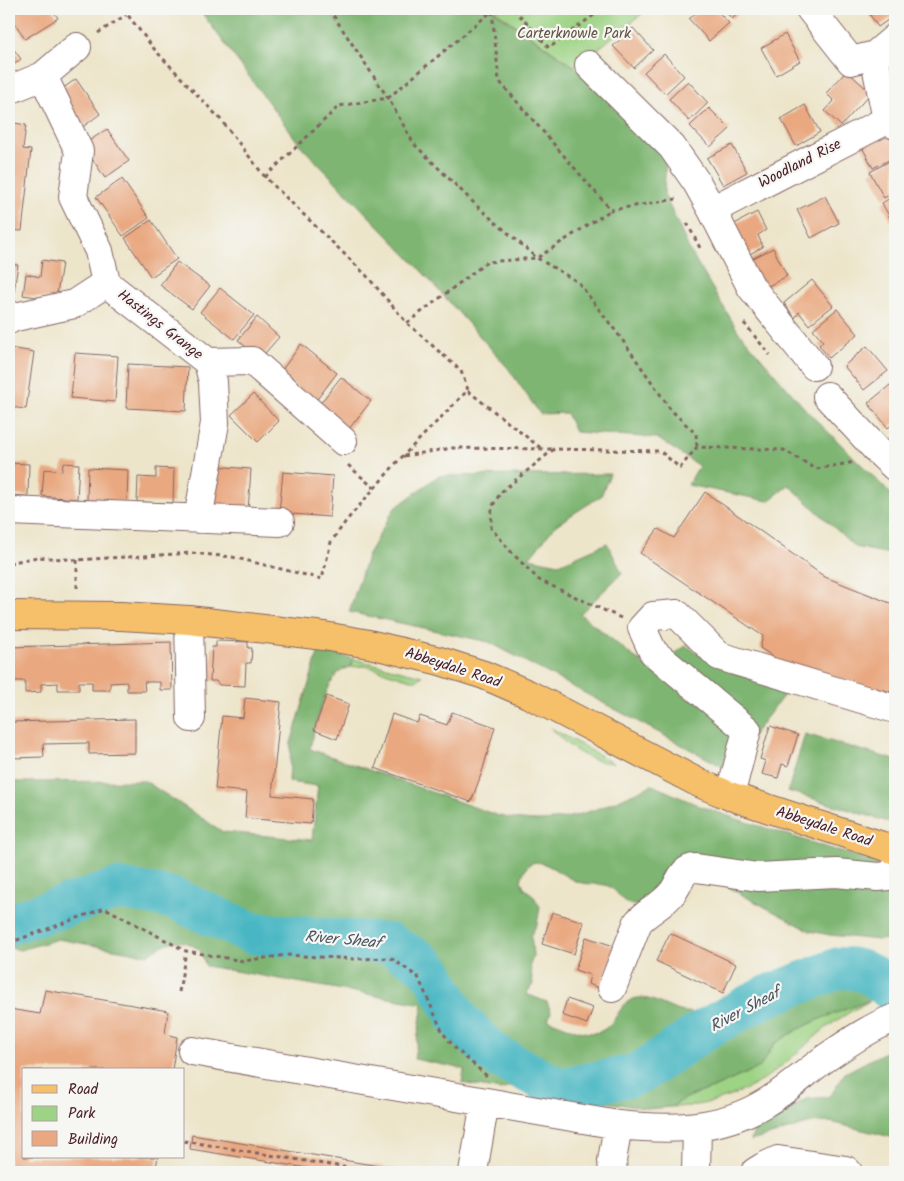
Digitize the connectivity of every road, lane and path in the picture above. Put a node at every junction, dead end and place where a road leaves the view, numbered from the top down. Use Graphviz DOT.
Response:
graph roads {
  1 [pos="329,9"];
  2 [pos="499,9"];
  3 [pos="514,9"];
  4 [pos="602,9"];
  5 [pos="810,9"];
  6 [pos="492,11"];
  7 [pos="126,15"];
  8 [pos="77,47"];
  9 [pos="885,47"];
  10 [pos="589,66"];
  11 [pos="43,76"];
  12 [pos="9,90"];
  13 [pos="388,98"];
  14 [pos="891,122"];
  15 [pos="265,177"];
  16 [pos="680,207"];
  17 [pos="612,210"];
  18 [pos="712,210"];
  19 [pos="684,215"];
  20 [pos="700,248"];
  21 [pos="538,258"];
  22 [pos="106,283"];
  23 [pos="9,320"];
  24 [pos="743,320"];
  25 [pos="407,324"];
  26 [pos="771,356"];
  27 [pos="208,362"];
  28 [pos="814,366"];
  29 [pos="468,390"];
  30 [pos="827,396"];
  31 [pos="343,441"];
  32 [pos="697,447"];
  33 [pos="542,449"];
  34 [pos="554,449"];
  35 [pos="403,456"];
  36 [pos="877,459"];
  37 [pos="9,511"];
  38 [pos="198,519"];
  39 [pos="280,522"];
  40 [pos="77,560"];
  41 [pos="9,615"];
  42 [pos="77,616"];
  43 [pos="189,620"];
  44 [pos="642,628"];
  45 [pos="895,709"];
  46 [pos="191,718"];
  47 [pos="730,796"];
  48 [pos="895,850"];
  49 [pos="895,870"];
  50 [pos="9,943"];
  51 [pos="186,951"];
  52 [pos="612,988"];
  53 [pos="178,992"];
  54 [pos="885,1023"];
  55 [pos="192,1052"];
  56 [pos="488,1090"];
  57 [pos="618,1125"];
  58 [pos="698,1128"];
  59 [pos="185,1141"];
  60 [pos="374,1172"];
  61 [pos="473,1172"];
  62 [pos="613,1172"];
  63 [pos="696,1172"];
  64 [pos="755,1172"];
  65 [pos="848,1172"];
  1 -- 13 [label="path"];
  2 -- 6 [label="path"];
  3 -- 4 [label="path"];
  5 -- 9 [label="street"];
  6 -- 13 [label="path"];
  6 -- 17 [label="path"];
  7 -- 8 [label="path"];
  8 -- 11 [label="street"];
  9 -- 14 [label="street"];
  10 -- 18 [label="street"];
  11 -- 12 [label="street"];
  11 -- 22 [label="street, Hastings Grange"];
  13 -- 15 [label="path"];
  13 -- 21 [label="path"];
  14 -- 18 [label="street, Woodland Rise"];
  16 -- 17 [label="path"];
  17 -- 21 [label="path"];
  18 -- 28 [label="street"];
  19 -- 20 [label="path"];
  21 -- 25 [label="path"];
  21 -- 32 [label="path"];
  22 -- 23 [label="street, Hastings Grange"];
  22 -- 27 [label="street, Hastings Grange"];
  24 -- 26 [label="path"];
  27 -- 31 [label="street"];
  27 -- 38 [label="street, Hastings Grange"];
  29 -- 33 [label="path"];
  30 -- 36 [label="street"];
  32 -- 34 [label="path"];
  32 -- 36 [label="path"];
  33 -- 34 [label="path"];
  33 -- 35 [label="path"];
  34 -- 44 [label="path"];
  37 -- 38 [label="street"];
  38 -- 39 [label="street"];
  40 -- 42 [label="path"];
  41 -- 42 [label="main road, Abbeydale Road"];
  42 -- 43 [label="main road, Abbeydale Road"];
  43 -- 46 [label="street"];
  43 -- 47 [label="main road, Abbeydale Road"];
  44 -- 45 [label="street"];
  44 -- 47 [label="street"];
  47 -- 48 [label="main road, Abbeydale Road"];
  49 -- 52 [label="street"];
  50 -- 51 [label="path"];
  51 -- 53 [label="path"];
  51 -- 56 [label="path"];
  54 -- 58 [label="street"];
  55 -- 56 [label="street"];
  56 -- 57 [label="street"];
  56 -- 61 [label="street"];
  57 -- 58 [label="street"];
  57 -- 62 [label="street"];
  58 -- 63 [label="street"];
  59 -- 60 [label="path"];
  64 -- 65 [label="street"];
}
